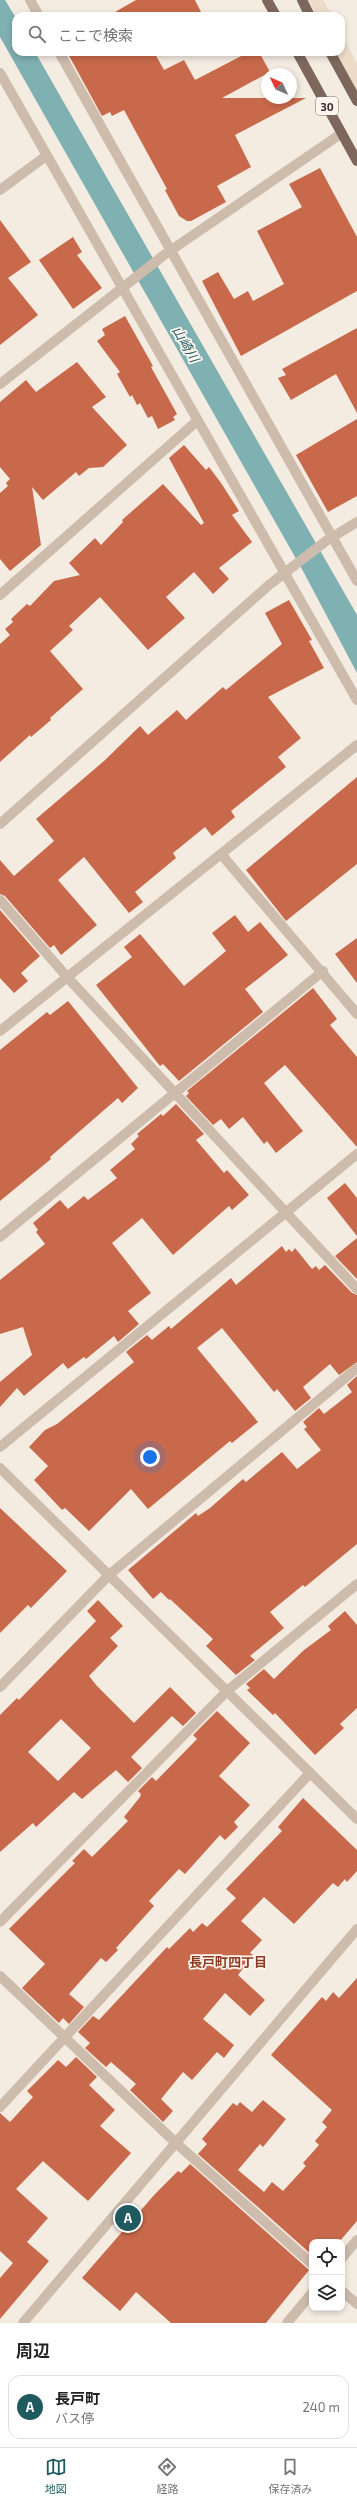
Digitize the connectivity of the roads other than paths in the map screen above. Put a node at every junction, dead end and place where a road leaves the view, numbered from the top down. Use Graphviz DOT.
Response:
graph roads {
  1 [pos="30,0"];
  2 [pos="268,0"];
  3 [pos="302,0"];
  4 [pos="36,12"];
  5 [pos="274,12"];
  6 [pos="308,12"];
  7 [pos="61,56"];
  8 [pos="299,56"];
  9 [pos="332,56"];
  10 [pos="0,73"];
  11 [pos="357,101"];
  12 [pos="342,133"];
  13 [pos="46,156"];
  14 [pos="357,161"];
  15 [pos="0,190"];
  16 [pos="168,253"];
  17 [pos="122,290"];
  18 [pos="0,384"];
  19 [pos="197,421"];
  20 [pos="357,522"];
  21 [pos="329,540"];
  22 [pos="283,573"];
  23 [pos="357,581"];
  24 [pos="0,595"];
  25 [pos="357,700"];
  26 [pos="357,745"];
  27 [pos="0,824"];
  28 [pos="222,854"];
  29 [pos="0,900"];
  30 [pos="322,971"];
  31 [pos="68,978"];
  32 [pos="357,1014"];
  33 [pos="0,1031"];
  34 [pos="174,1092"];
  35 [pos="357,1154"];
  36 [pos="286,1212"];
  37 [pos="0,1237"];
  38 [pos="357,1289"];
  39 [pos="357,1368"];
  40 [pos="0,1447"];
  41 [pos="0,1468"];
  42 [pos="109,1575"];
  43 [pos="357,1584"];
  44 [pos="0,1687"];
  45 [pos="227,1691"];
  46 [pos="310,1773"];
  47 [pos="357,1819"];
  48 [pos="0,1922"];
  49 [pos="357,1929"];
  50 [pos="0,1976"];
  51 [pos="66,2038"];
  52 [pos="0,2107"];
  53 [pos="176,2143"];
  54 [pos="357,2240"];
  55 [pos="345,2254"];
  56 [pos="309,2261"];
  57 [pos="345,2294"];
  58 [pos="309,2296"];
  59 [pos="357,2304"];
  60 [pos="24,2323"];
  61 [pos="286,2323"];
  1 -- 4 [label="street"];
  2 -- 5 [label="main road"];
  3 -- 6 [label="main road"];
  7 -- 16 [label="street"];
  8 -- 12 [label="main road, 30"];
  9 -- 11 [label="main road, 30"];
  10 -- 13 [label="street"];
  12 -- 14 [label="main road, 30"];
  12 -- 16 [label="street"];
  13 -- 15 [label="street"];
  13 -- 17 [label="street"];
  16 -- 17 [label="street"];
  16 -- 21 [label="street"];
  17 -- 18 [label="street"];
  17 -- 19 [label="street"];
  19 -- 22 [label="street"];
  19 -- 24 [label="street"];
  20 -- 21 [label="street"];
  21 -- 22 [label="street"];
  21 -- 23 [label="street"];
  22 -- 25 [label="street"];
  22 -- 27 [label="street"];
  26 -- 28 [label="street"];
  28 -- 30 [label="street"];
  28 -- 31 [label="street"];
  29 -- 31 [label="street"];
  30 -- 32 [label="street"];
  30 -- 34 [label="street"];
  31 -- 33 [label="street"];
  31 -- 34 [label="street"];
  34 -- 36 [label="street"];
  34 -- 37 [label="street"];
  35 -- 36 [label="street"];
  36 -- 38 [label="street"];
  36 -- 40 [label="street"];
  39 -- 42 [label="street"];
  41 -- 42 [label="street"];
  42 -- 44 [label="street"];
  42 -- 45 [label="street"];
  43 -- 45 [label="street"];
  45 -- 46 [label="street"];
  45 -- 48 [label="street"];
  46 -- 47 [label="street"];
  46 -- 51 [label="street"];
  49 -- 53 [label="street"];
  50 -- 51 [label="street"];
  51 -- 52 [label="street"];
  51 -- 53 [label="street"];
  53 -- 56 [label="street"];
  53 -- 60 [label="street"];
  54 -- 55 [label="street"];
  57 -- 59 [label="street"];
  58 -- 61 [label="street"];
}
